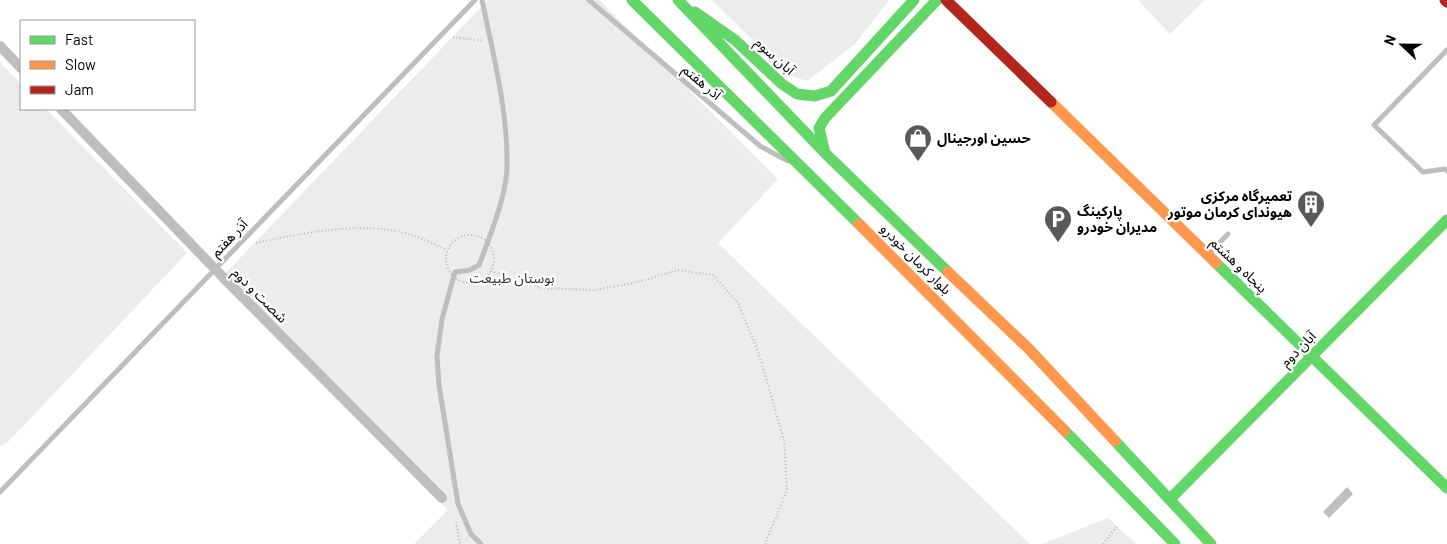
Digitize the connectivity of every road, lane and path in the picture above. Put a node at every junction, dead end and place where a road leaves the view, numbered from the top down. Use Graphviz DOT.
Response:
graph roads {
  1 [pos="474,0"];
  2 [pos="482,0"];
  3 [pos="589,0"];
  4 [pos="632,0"];
  5 [pos="678,0"];
  6 [pos="914,0"];
  7 [pos="937,0"];
  8 [pos="946,0"];
  9 [pos="453,37"];
  10 [pos="486,41"];
  11 [pos="0,46"];
  12 [pos="1447,50"];
  13 [pos="20,67"];
  14 [pos="62,110"];
  15 [pos="826,154"];
  16 [pos="1446,169"];
  17 [pos="807,171"];
  18 [pos="1447,220"];
  19 [pos="1228,234"];
  20 [pos="487,242"];
  21 [pos="256,243"];
  22 [pos="447,250"];
  23 [pos="1208,256"];
  24 [pos="215,269"];
  25 [pos="491,271"];
  26 [pos="454,276"];
  27 [pos="1312,356"];
  28 [pos="1447,488"];
  29 [pos="0,492"];
  30 [pos="442,498"];
  31 [pos="1170,499"];
  32 [pos="1118,525"];
  33 [pos="481,544"];
  34 [pos="765,544"];
  35 [pos="1103,544"];
  36 [pos="1175,544"];
  37 [pos="1211,544"];
  1 -- 24 [label="lane, آذر هفتم"];
  2 -- 20 [label="lane"];
  3 -- 17 [label="lane, آذر هفتم"];
  4 -- 17 [label="street, بلوار کرمان خودرو"];
  5 -- 6 [label="street, آبان سوم"];
  5 -- 15 [label="street, بلوار کرمان خودرو"];
  7 -- 15 [label="street"];
  8 -- 23 [label="street, پنجاه و هشتم"];
  9 -- 10 [label="path"];
  11 -- 13 [label="street"];
  12 -- 16 [label="lane"];
  14 -- 24 [label="street, شصت و دوم"];
  15 -- 31 [label="street, بلوار کرمان خودرو"];
  17 -- 36 [label="street, بلوار کرمان خودرو"];
  18 -- 27 [label="street, آبان دوم"];
  19 -- 23 [label="lane"];
  20 -- 22 [label="path"];
  20 -- 25 [label="path"];
  20 -- 26 [label="lane"];
  21 -- 22 [label="path"];
  22 -- 26 [label="path"];
  23 -- 27 [label="street, پنجاه و هشتم"];
  24 -- 29 [label="lane, آذر هفتم"];
  24 -- 30 [label="street, شصت و دوم"];
  25 -- 26 [label="path"];
  25 -- 34 [label="path"];
  26 -- 33 [label="lane"];
  27 -- 28 [label="street, پنجاه و هشتم"];
  27 -- 31 [label="street, آبان دوم"];
  31 -- 37 [label="street, بلوار کرمان خودرو"];
  32 -- 35 [label="path"];
}
